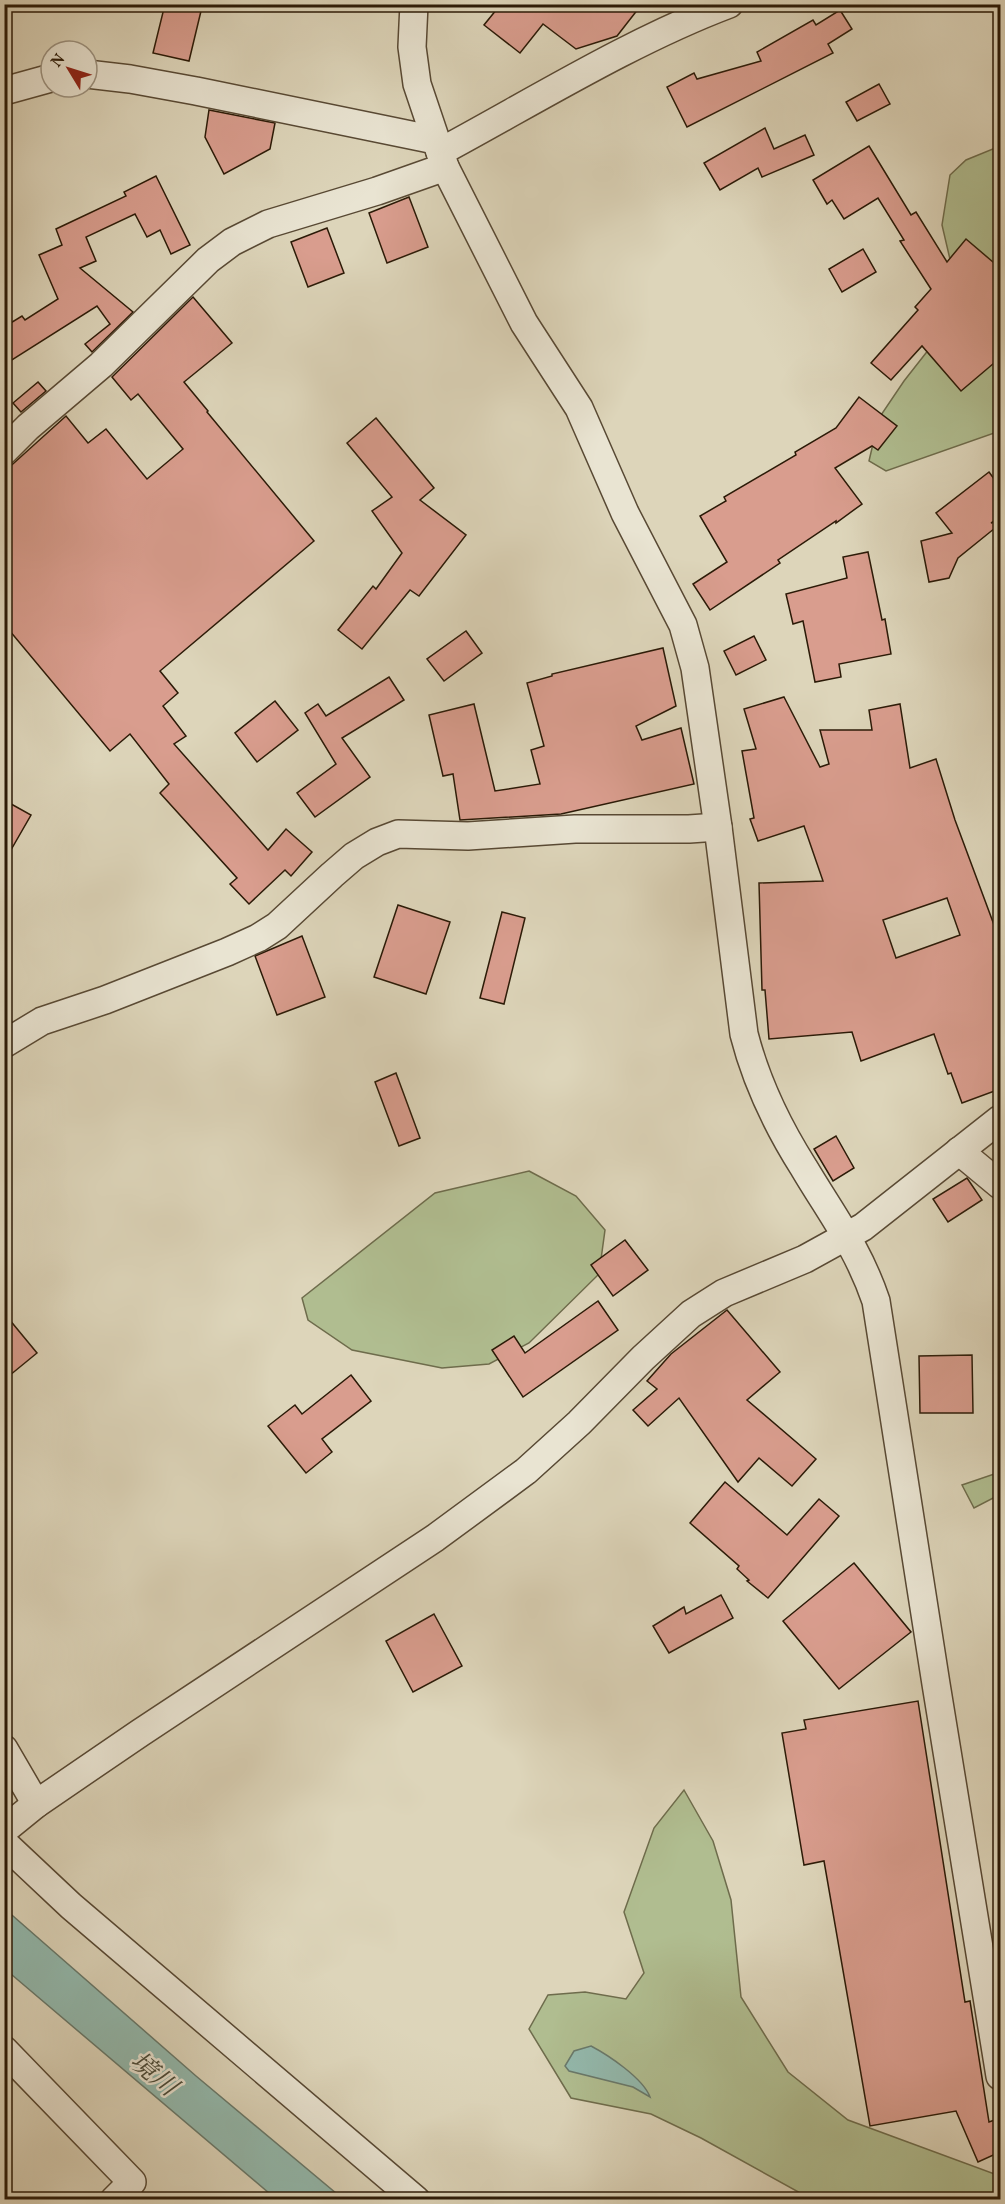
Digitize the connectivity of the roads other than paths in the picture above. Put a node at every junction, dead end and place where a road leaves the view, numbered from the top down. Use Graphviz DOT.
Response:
graph roads {
  1 [pos="414,4"];
  2 [pos="729,4"];
  3 [pos="99,76"];
  4 [pos="39,81"];
  5 [pos="4,91"];
  6 [pos="440,153"];
  7 [pos="4,451"];
  8 [pos="718,827"];
  9 [pos="4,1044"];
  10 [pos="1000,1119"];
  11 [pos="959,1151"];
  12 [pos="1000,1185"];
  13 [pos="847,1235"];
  14 [pos="4,1749"];
  15 [pos="36,1804"];
  16 [pos="4,1830"];
  17 [pos="4,1843"];
  18 [pos="4,2050"];
  19 [pos="1000,2076"];
  20 [pos="114,2199"];
  21 [pos="416,2199"];
  1 -- 6 [label="street"];
  2 -- 6 [label="street"];
  3 -- 6 [label="street"];
  4 -- 5 [label="street"];
  6 -- 7 [label="street"];
  6 -- 8 [label="street"];
  8 -- 9 [label="street"];
  8 -- 13 [label="street"];
  10 -- 11 [label="street"];
  11 -- 12 [label="street"];
  11 -- 13 [label="street"];
  13 -- 15 [label="street"];
  13 -- 19 [label="street"];
  14 -- 15 [label="street"];
  15 -- 16 [label="street"];
  17 -- 21 [label="street"];
  18 -- 20 [label="street"];
}
